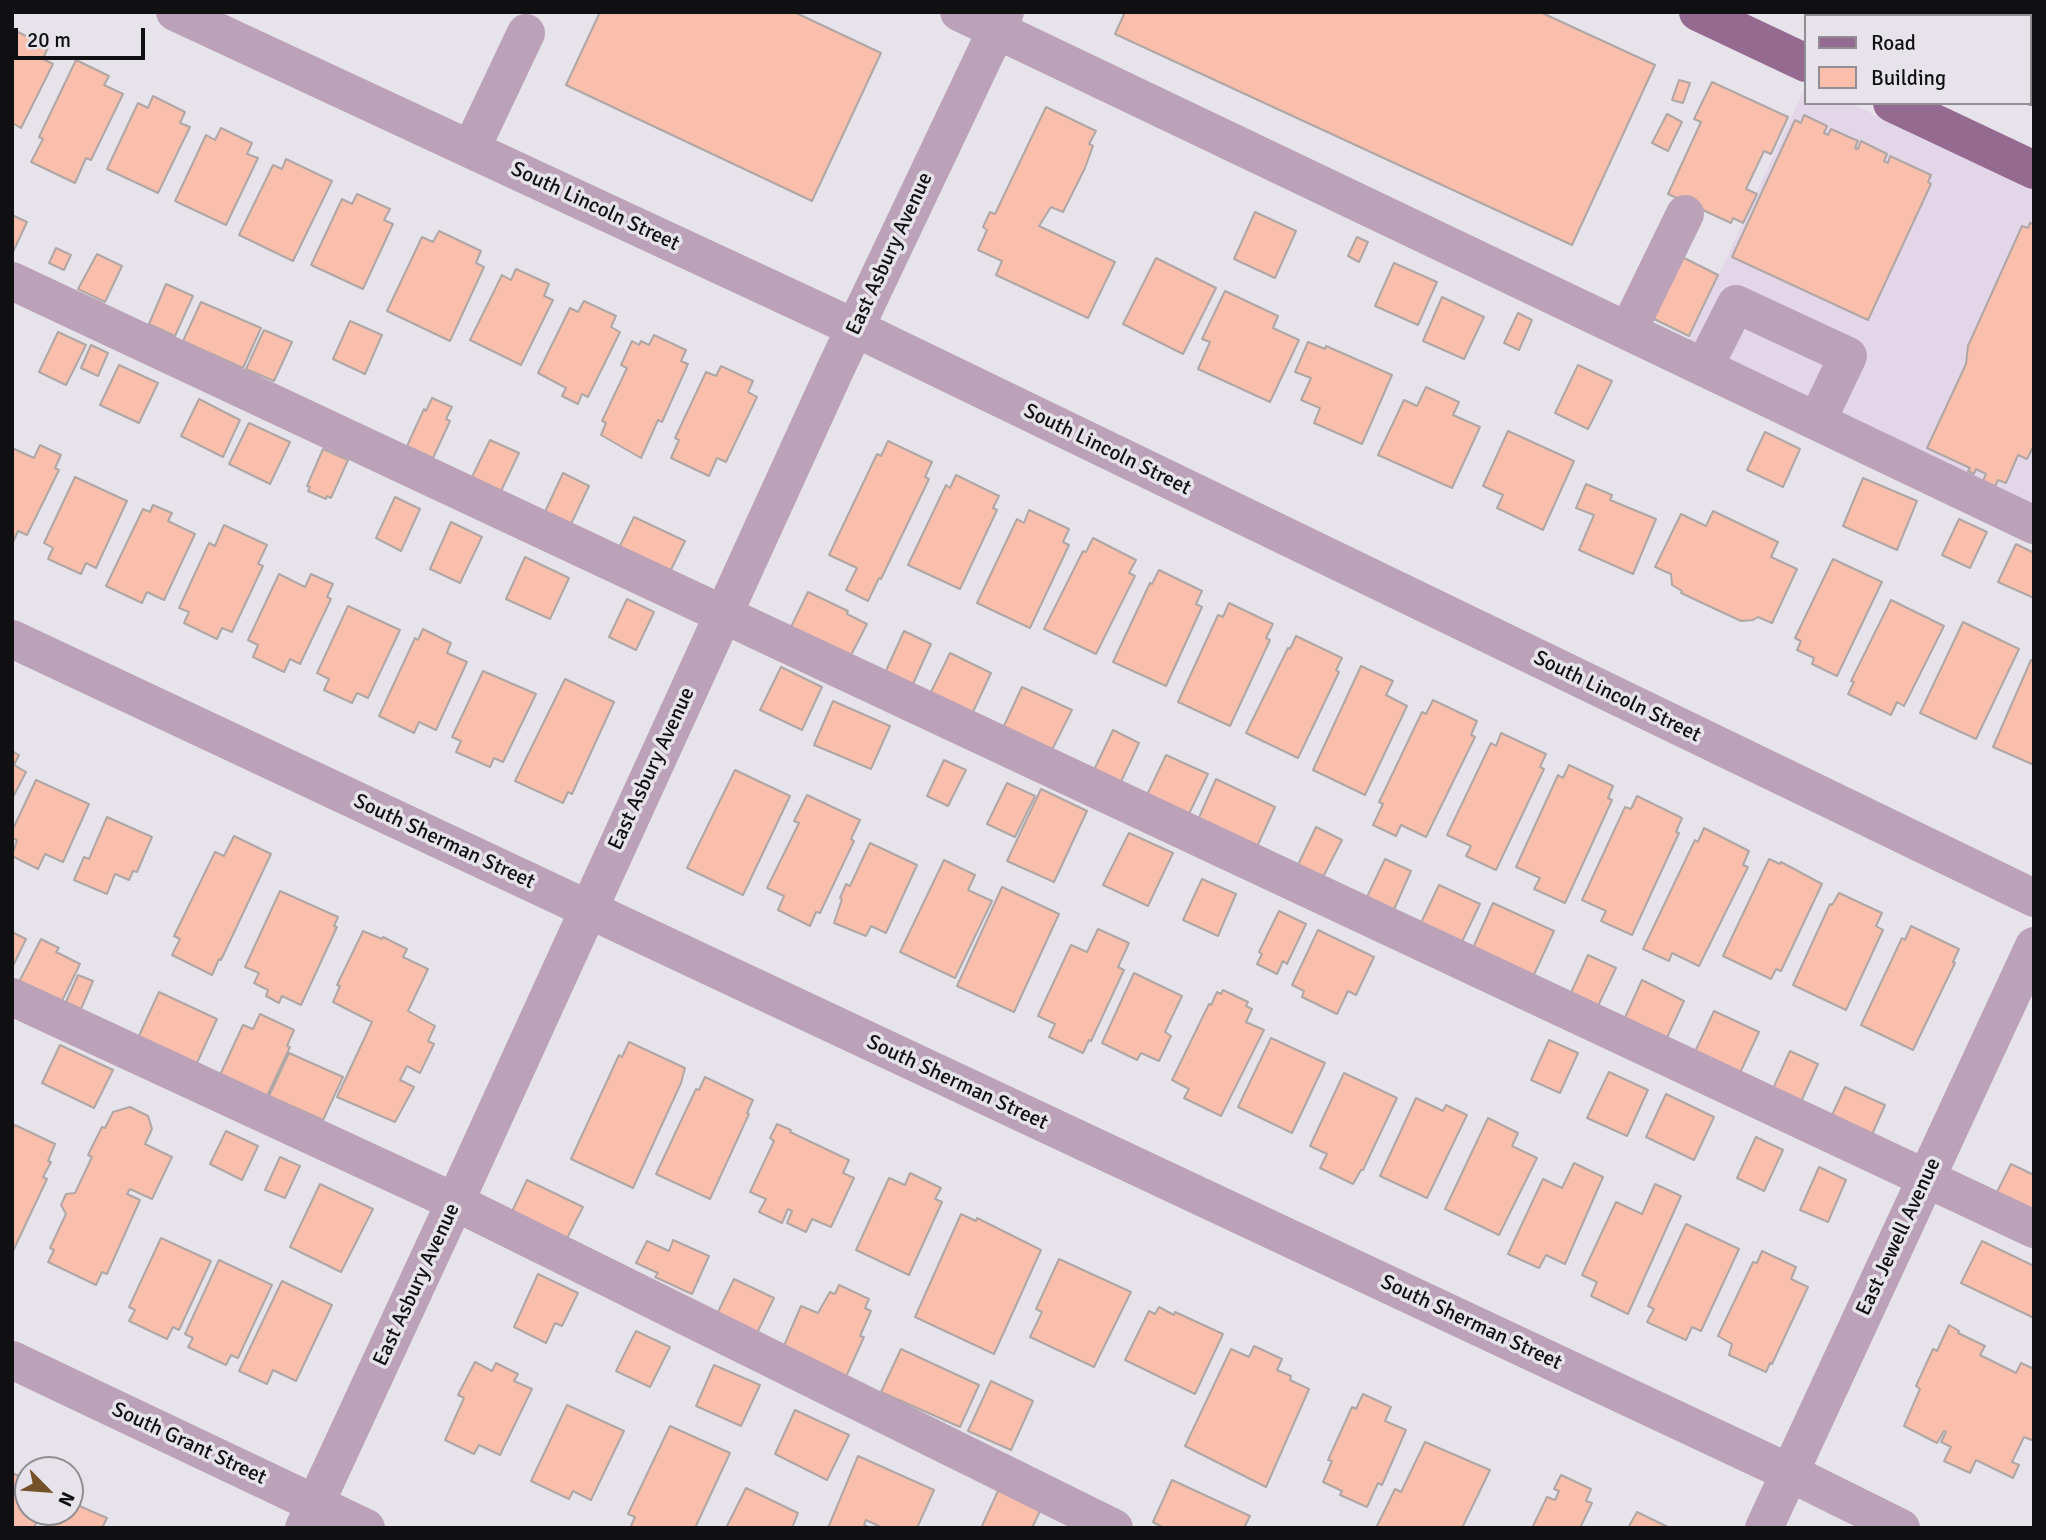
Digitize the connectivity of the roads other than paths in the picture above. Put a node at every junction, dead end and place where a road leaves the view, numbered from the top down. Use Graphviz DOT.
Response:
graph roads {
  1 [pos="175,12"];
  2 [pos="959,12"];
  3 [pos="1698,12"];
  4 [pos="1001,21"];
  5 [pos="526,33"];
  6 [pos="1804,62"];
  7 [pos="1896,105"];
  8 [pos="471,149"];
  9 [pos="2034,170"];
  10 [pos="1685,214"];
  11 [pos="12,281"];
  12 [pos="855,328"];
  13 [pos="1628,331"];
  14 [pos="1704,367"];
  15 [pos="1817,421"];
  16 [pos="2034,525"];
  17 [pos="722,616"];
  18 [pos="12,639"];
  19 [pos="2034,898"];
  20 [pos="588,910"];
  21 [pos="2034,946"];
  22 [pos="12,997"];
  23 [pos="1926,1178"];
  24 [pos="456,1202"];
  25 [pos="2034,1229"];
  26 [pos="12,1360"];
  27 [pos="1790,1473"];
  28 [pos="309,1516"];
  29 [pos="366,1528"];
  30 [pos="1114,1528"];
  31 [pos="1764,1528"];
  32 [pos="1901,1528"];
  1 -- 8 [label="street, South Lincoln Street"];
  2 -- 4 [label="street"];
  3 -- 6 [label="main road"];
  4 -- 12 [label="street, East Asbury Avenue"];
  4 -- 13 [label="street"];
  5 -- 8 [label="street"];
  7 -- 9 [label="main road"];
  8 -- 12 [label="street, South Lincoln Street"];
  10 -- 13 [label="street"];
  11 -- 17 [label="street"];
  12 -- 17 [label="street, East Asbury Avenue"];
  12 -- 19 [label="street, South Lincoln Street"];
  13 -- 14 [label="street"];
  14 -- 15 [label="street"];
  14 -- 15 [label="street"];
  15 -- 16 [label="street"];
  17 -- 20 [label="street, East Asbury Avenue"];
  17 -- 23 [label="street"];
  18 -- 20 [label="street, South Sherman Street"];
  20 -- 24 [label="street, East Asbury Avenue"];
  20 -- 27 [label="street, South Sherman Street"];
  21 -- 23 [label="street, East Jewell Avenue"];
  22 -- 24 [label="street"];
  23 -- 25 [label="street"];
  23 -- 27 [label="street, East Jewell Avenue"];
  24 -- 28 [label="street, East Asbury Avenue"];
  24 -- 30 [label="street"];
  26 -- 28 [label="street, South Grant Street"];
  27 -- 31 [label="street, East Jewell Avenue"];
  27 -- 32 [label="street, South Sherman Street"];
  28 -- 29 [label="street, South Grant Street"];
}
